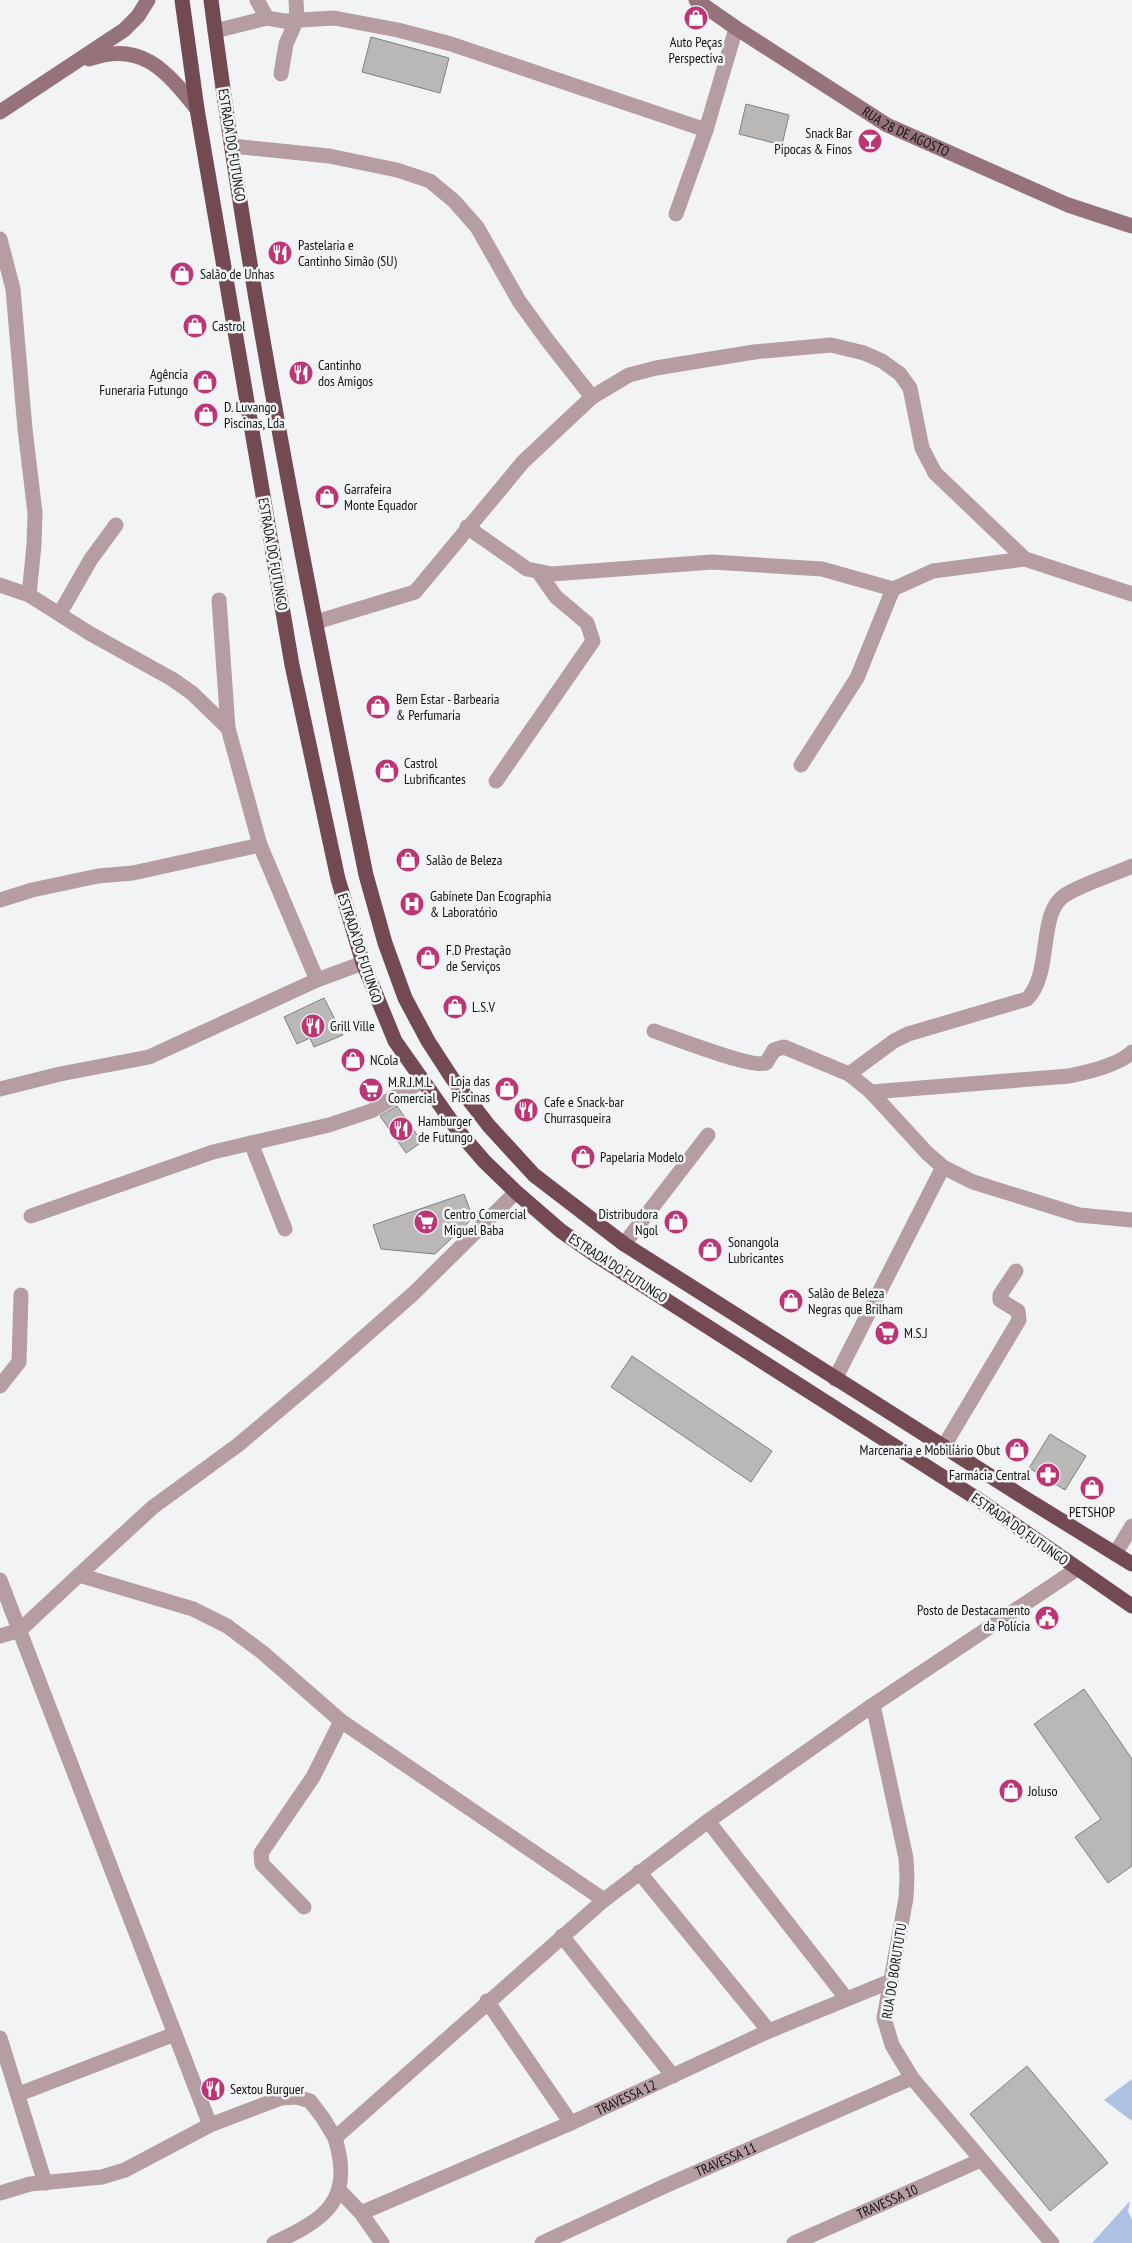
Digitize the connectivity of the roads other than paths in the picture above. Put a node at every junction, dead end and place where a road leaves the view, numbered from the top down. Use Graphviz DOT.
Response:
graph roads {
  1 [pos="148,0"];
  2 [pos="182,0"];
  3 [pos="211,0"];
  4 [pos="256,0"];
  5 [pos="296,0"];
  6 [pos="696,0"];
  7 [pos="267,18"];
  8 [pos="296,19"];
  9 [pos="736,28"];
  10 [pos="215,31"];
  11 [pos="71,65"];
  12 [pos="281,74"];
  13 [pos="187,85"];
  14 [pos="0,112"];
  15 [pos="706,130"];
  16 [pos="232,146"];
  17 [pos="676,214"];
  18 [pos="1132,226"];
  19 [pos="0,239"];
  20 [pos="592,396"];
  21 [pos="116,525"];
  22 [pos="467,527"];
  23 [pos="1025,559"];
  24 [pos="539,573"];
  25 [pos="0,585"];
  26 [pos="893,589"];
  27 [pos="1132,594"];
  28 [pos="29,595"];
  29 [pos="219,600"];
  30 [pos="60,613"];
  31 [pos="316,622"];
  32 [pos="228,728"];
  33 [pos="802,765"];
  34 [pos="496,781"];
  35 [pos="260,845"];
  36 [pos="1132,866"];
  37 [pos="0,900"];
  38 [pos="363,963"];
  39 [pos="317,980"];
  40 [pos="654,1031"];
  41 [pos="1132,1052"];
  42 [pos="849,1074"];
  43 [pos="422,1081"];
  44 [pos="0,1089"];
  45 [pos="872,1092"];
  46 [pos="708,1134"];
  47 [pos="252,1143"];
  48 [pos="943,1167"];
  49 [pos="516,1192"];
  50 [pos="31,1216"];
  51 [pos="1132,1220"];
  52 [pos="285,1228"];
  53 [pos="624,1244"];
  54 [pos="1016,1271"];
  55 [pos="21,1295"];
  56 [pos="835,1379"];
  57 [pos="0,1386"];
  58 [pos="944,1446"];
  59 [pos="1132,1526"];
  60 [pos="1114,1554"];
  61 [pos="1132,1564"];
  62 [pos="1077,1569"];
  63 [pos="79,1576"];
  64 [pos="0,1580"];
  65 [pos="1132,1606"];
  66 [pos="20,1630"];
  67 [pos="0,1636"];
  68 [pos="874,1705"];
  69 [pos="341,1721"];
  70 [pos="708,1821"];
  71 [pos="640,1872"];
  72 [pos="604,1900"];
  73 [pos="304,1906"];
  74 [pos="562,1936"];
  75 [pos="890,1981"];
  76 [pos="846,1998"];
  77 [pos="487,2001"];
  78 [pos="769,2031"];
  79 [pos="175,2034"];
  80 [pos="0,2038"];
  81 [pos="673,2076"];
  82 [pos="912,2078"];
  83 [pos="19,2094"];
  84 [pos="571,2124"];
  85 [pos="210,2125"];
  86 [pos="335,2138"];
  87 [pos="981,2160"];
  88 [pos="45,2183"];
  89 [pos="340,2191"];
  90 [pos="0,2194"];
  91 [pos="361,2213"];
  92 [pos="1047,2242"];
  93 [pos="274,2243"];
  94 [pos="382,2243"];
  95 [pos="542,2243"];
  96 [pos="794,2243"];
  1 -- 11 [label="main road"];
  2 -- 13 [label="highway"];
  3 -- 10 [label="highway, ESTRADA DO FUTUNGO"];
  4 -- 7 [label="street"];
  5 -- 8 [label="street"];
  6 -- 9 [label="main road, RUA 28 DE AGOSTO"];
  7 -- 8 [label="street"];
  7 -- 10 [label="street"];
  8 -- 12 [label="street"];
  8 -- 15 [label="street"];
  9 -- 15 [label="street"];
  9 -- 18 [label="main road, RUA 28 DE AGOSTO"];
  10 -- 16 [label="highway, ESTRADA DO FUTUNGO"];
  11 -- 13 [label="main road"];
  11 -- 14 [label="main road"];
  13 -- 38 [label="highway, ESTRADA DO FUTUNGO"];
  15 -- 17 [label="street"];
  16 -- 20 [label="street"];
  16 -- 31 [label="highway, ESTRADA DO FUTUNGO"];
  19 -- 28 [label="street"];
  20 -- 22 [label="street"];
  20 -- 23 [label="street"];
  21 -- 30 [label="street"];
  22 -- 24 [label="street"];
  22 -- 31 [label="street"];
  23 -- 26 [label="street"];
  23 -- 27 [label="street"];
  24 -- 26 [label="street"];
  24 -- 34 [label="street"];
  25 -- 28 [label="street"];
  26 -- 33 [label="street"];
  28 -- 30 [label="street"];
  29 -- 32 [label="street"];
  30 -- 32 [label="street"];
  31 -- 53 [label="highway, ESTRADA DO FUTUNGO"];
  32 -- 35 [label="street"];
  35 -- 37 [label="street"];
  35 -- 39 [label="street"];
  36 -- 42 [label="street"];
  38 -- 39 [label="street"];
  38 -- 43 [label="highway, ESTRADA DO FUTUNGO"];
  39 -- 44 [label="street"];
  40 -- 42 [label="street"];
  41 -- 45 [label="street"];
  42 -- 45 [label="street"];
  43 -- 47 [label="street"];
  43 -- 49 [label="highway, ESTRADA DO FUTUNGO"];
  45 -- 48 [label="street"];
  46 -- 53 [label="street"];
  47 -- 50 [label="street"];
  47 -- 52 [label="street"];
  48 -- 51 [label="street"];
  48 -- 56 [label="street"];
  49 -- 62 [label="highway, ESTRADA DO FUTUNGO"];
  49 -- 63 [label="street"];
  53 -- 56 [label="highway, ESTRADA DO FUTUNGO"];
  54 -- 58 [label="street"];
  55 -- 57 [label="street"];
  56 -- 58 [label="highway, ESTRADA DO FUTUNGO"];
  58 -- 60 [label="highway, ESTRADA DO FUTUNGO"];
  59 -- 60 [label="street"];
  60 -- 61 [label="highway, ESTRADA DO FUTUNGO"];
  62 -- 65 [label="highway, ESTRADA DO FUTUNGO"];
  62 -- 68 [label="street"];
  63 -- 66 [label="street"];
  63 -- 69 [label="street"];
  64 -- 66 [label="street"];
  66 -- 67 [label="street"];
  66 -- 79 [label="street"];
  68 -- 70 [label="street"];
  68 -- 75 [label="street, RUA DO BORUTUTU"];
  69 -- 72 [label="street"];
  69 -- 73 [label="street"];
  70 -- 71 [label="street"];
  70 -- 76 [label="street"];
  71 -- 72 [label="street"];
  71 -- 78 [label="street"];
  72 -- 74 [label="street"];
  74 -- 77 [label="street"];
  74 -- 81 [label="street"];
  75 -- 76 [label="street, TRAVESSA 12"];
  75 -- 82 [label="street, RUA DO BORUTUTU"];
  76 -- 78 [label="street, TRAVESSA 12"];
  77 -- 84 [label="street"];
  77 -- 86 [label="street"];
  78 -- 81 [label="street, TRAVESSA 12"];
  79 -- 83 [label="street"];
  79 -- 85 [label="street"];
  80 -- 83 [label="street"];
  81 -- 84 [label="street, TRAVESSA 12"];
  82 -- 87 [label="street, RUA DO BORUTUTU"];
  82 -- 95 [label="street, TRAVESSA 11"];
  83 -- 88 [label="street"];
  84 -- 91 [label="street, TRAVESSA 12"];
  85 -- 86 [label="street"];
  85 -- 88 [label="street"];
  86 -- 89 [label="street"];
  87 -- 92 [label="street, RUA DO BORUTUTU"];
  87 -- 96 [label="street, TRAVESSA 10"];
  88 -- 90 [label="street"];
  89 -- 91 [label="street"];
  89 -- 93 [label="street"];
  91 -- 94 [label="street"];
}
